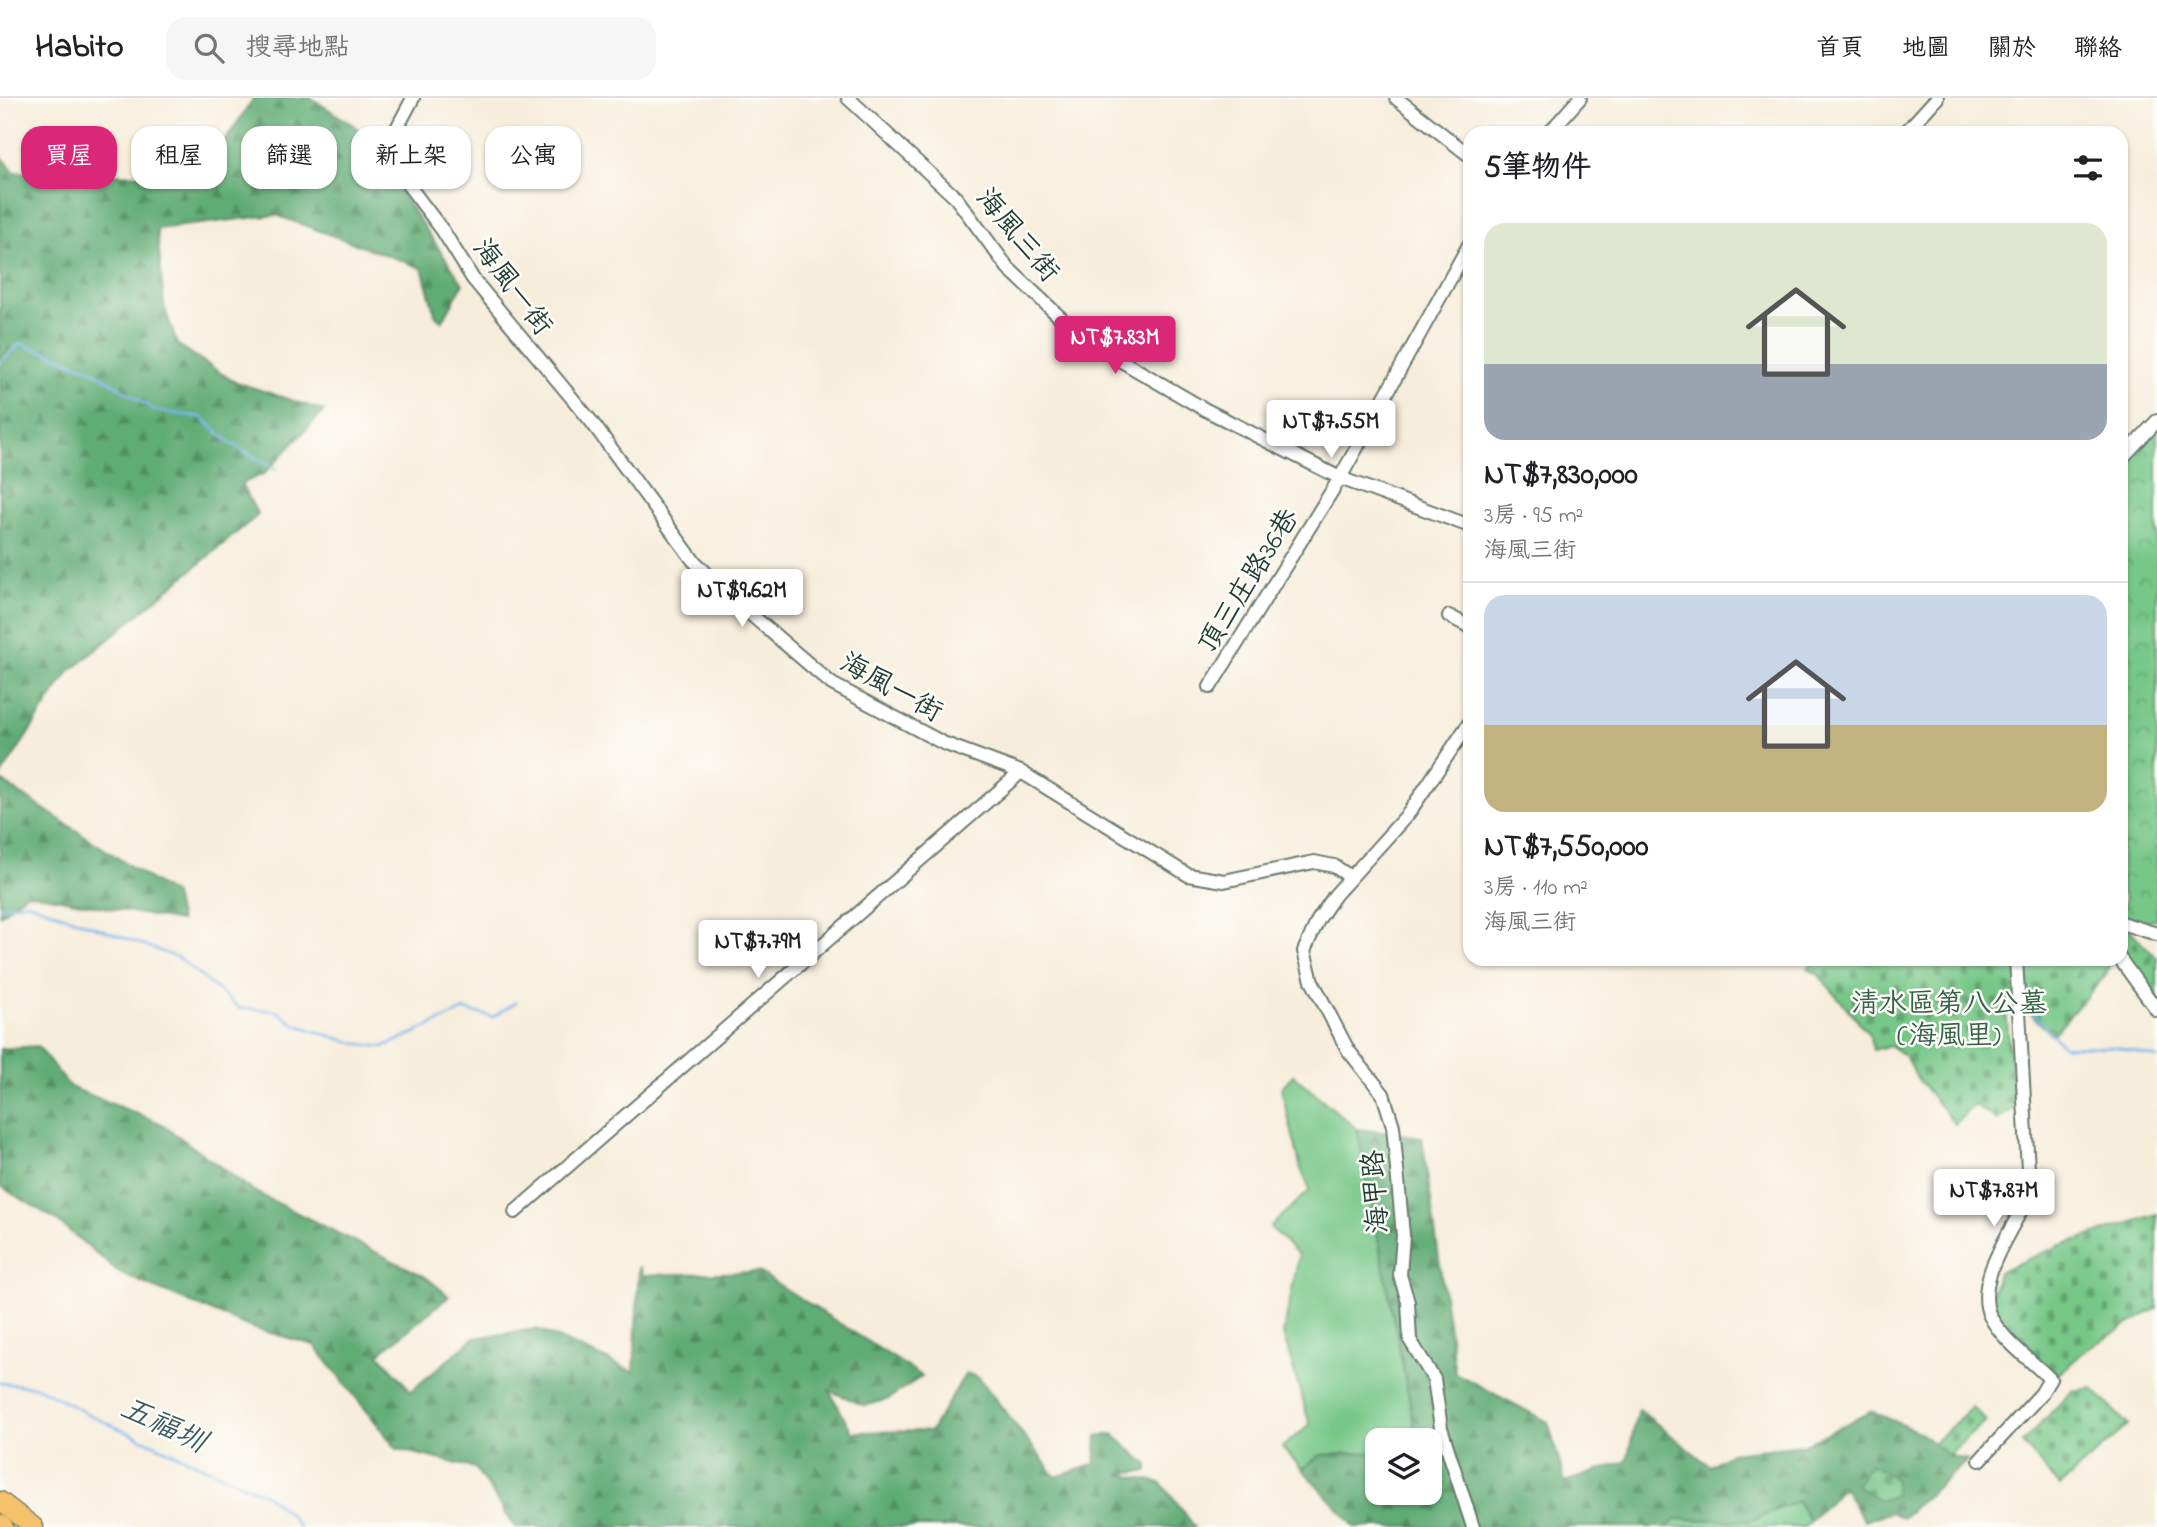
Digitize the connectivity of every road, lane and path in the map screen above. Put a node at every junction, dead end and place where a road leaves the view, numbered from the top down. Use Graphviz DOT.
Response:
graph roads {
  1 [pos="413,98"];
  2 [pos="848,98"];
  3 [pos="1396,98"];
  4 [pos="1580,98"];
  5 [pos="1937,98"];
  6 [pos="1555,126"];
  7 [pos="1911,126"];
  8 [pos="1463,151"];
  9 [pos="1463,256"];
  10 [pos="2157,421"];
  11 [pos="2128,451"];
  12 [pos="1340,478"];
  13 [pos="1463,523"];
  14 [pos="1448,616"];
  15 [pos="1463,624"];
  16 [pos="1210,687"];
  17 [pos="1463,732"];
  18 [pos="1021,772"];
  19 [pos="1349,876"];
  20 [pos="2128,925"];
  21 [pos="2157,934"];
  22 [pos="2016,966"];
  23 [pos="2125,966"];
  24 [pos="2157,1010"];
  25 [pos="516,1212"];
  26 [pos="1980,1460"];
  27 [pos="0,1501"];
  28 [pos="34,1527"];
  29 [pos="1473,1527"];
  1 -- 18 [label="street, 海風一街"];
  2 -- 12 [label="street, 海風三街"];
  3 -- 8 [label="street"];
  4 -- 6 [label="street"];
  5 -- 7 [label="street"];
  9 -- 12 [label="street, 頂三庄路36巷"];
  10 -- 11 [label="street"];
  12 -- 13 [label="street, 海風三街"];
  12 -- 16 [label="street, 頂三庄路36巷"];
  14 -- 15 [label="street"];
  17 -- 19 [label="street, 海甲路"];
  18 -- 19 [label="street, 海風一街"];
  18 -- 25 [label="street"];
  19 -- 29 [label="street, 海甲路"];
  20 -- 21 [label="street"];
  22 -- 26 [label="street"];
  23 -- 24 [label="street"];
  27 -- 28 [label="highway"];
}
